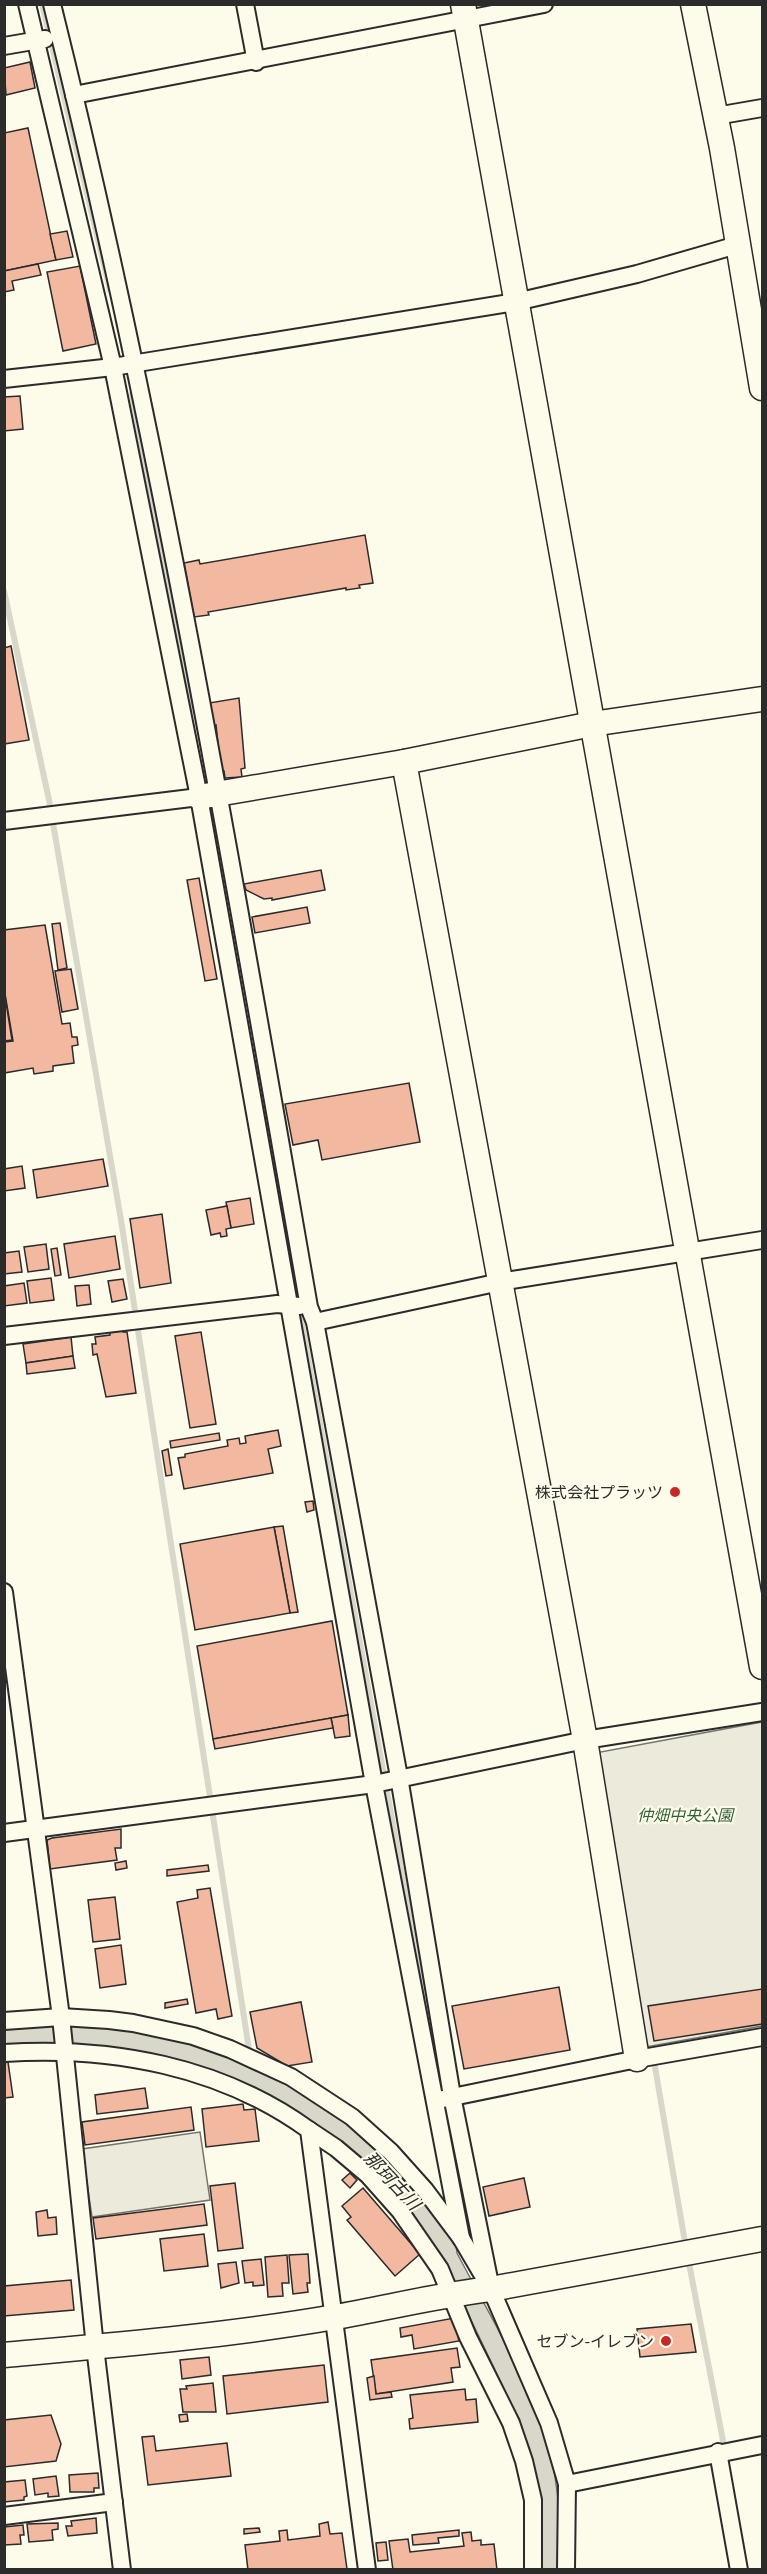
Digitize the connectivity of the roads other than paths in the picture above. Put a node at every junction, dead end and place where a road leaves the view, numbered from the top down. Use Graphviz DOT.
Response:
graph roads {
  1 [pos="27,4"];
  2 [pos="52,4"];
  3 [pos="245,4"];
  4 [pos="544,4"];
  5 [pos="693,4"];
  6 [pos="464,12"];
  7 [pos="60,37"];
  8 [pos="35,40"];
  9 [pos="4,46"];
  10 [pos="256,62"];
  11 [pos="74,95"];
  12 [pos="762,108"];
  13 [pos="716,116"];
  14 [pos="737,245"];
  15 [pos="516,302"];
  16 [pos="759,345"];
  17 [pos="135,364"];
  18 [pos="113,367"];
  19 [pos="4,379"];
  20 [pos="762,388"];
  21 [pos="762,699"];
  22 [pos="592,724"];
  23 [pos="404,762"];
  24 [pos="209,795"];
  25 [pos="4,821"];
  26 [pos="762,1240"];
  27 [pos="689,1252"];
  28 [pos="500,1282"];
  29 [pos="290,1305"];
  30 [pos="312,1314"];
  31 [pos="4,1336"];
  32 [pos="4,1592"];
  33 [pos="762,1667"];
  34 [pos="762,1712"];
  35 [pos="585,1740"];
  36 [pos="399,1777"];
  37 [pos="374,1784"];
  38 [pos="35,1829"];
  39 [pos="4,1833"];
  40 [pos="61,2017"];
  41 [pos="4,2021"];
  42 [pos="762,2037"];
  43 [pos="63,2051"];
  44 [pos="4,2053"];
  45 [pos="637,2059"];
  46 [pos="452,2096"];
  47 [pos="435,2102"];
  48 [pos="309,2130"];
  49 [pos="461,2238"];
  50 [pos="762,2239"];
  51 [pos="491,2289"];
  52 [pos="449,2294"];
  53 [pos="334,2317"];
  54 [pos="95,2347"];
  55 [pos="4,2355"];
  56 [pos="762,2445"];
  57 [pos="718,2452"];
  58 [pos="567,2484"];
  59 [pos="114,2502"];
  60 [pos="4,2516"];
  61 [pos="122,2570"];
  62 [pos="367,2570"];
  63 [pos="533,2570"];
  64 [pos="566,2570"];
  65 [pos="740,2570"];
  1 -- 8 [label="street"];
  2 -- 7 [label="street"];
  3 -- 10 [label="street"];
  4 -- 6 [label="street"];
  5 -- 13 [label="street"];
  6 -- 10 [label="street"];
  6 -- 15 [label="street"];
  7 -- 8 [label="street"];
  7 -- 11 [label="street"];
  8 -- 9 [label="street"];
  8 -- 18 [label="street"];
  10 -- 11 [label="street"];
  11 -- 17 [label="street"];
  12 -- 13 [label="street"];
  13 -- 14 [label="street"];
  14 -- 15 [label="street"];
  14 -- 16 [label="street"];
  15 -- 17 [label="street"];
  15 -- 22 [label="street"];
  16 -- 20 [label="street"];
  17 -- 18 [label="street"];
  17 -- 24 [label="street"];
  18 -- 19 [label="street"];
  18 -- 24 [label="street"];
  21 -- 22 [label="street"];
  22 -- 23 [label="street"];
  22 -- 27 [label="street"];
  23 -- 24 [label="street"];
  23 -- 28 [label="street"];
  24 -- 25 [label="street"];
  24 -- 29 [label="street"];
  24 -- 30 [label="street"];
  26 -- 27 [label="street"];
  27 -- 28 [label="street"];
  27 -- 33 [label="street"];
  28 -- 30 [label="street"];
  28 -- 35 [label="street"];
  29 -- 30 [label="street"];
  29 -- 31 [label="street"];
  29 -- 37 [label="street"];
  30 -- 36 [label="street"];
  32 -- 38 [label="street"];
  34 -- 35 [label="street"];
  35 -- 36 [label="street"];
  35 -- 45 [label="street"];
  36 -- 37 [label="street"];
  36 -- 46 [label="street"];
  37 -- 38 [label="street"];
  37 -- 47 [label="street"];
  38 -- 39 [label="street"];
  38 -- 40 [label="street"];
  40 -- 41 [label="street"];
  40 -- 43 [label="street"];
  40 -- 49 [label="street"];
  42 -- 45 [label="street"];
  43 -- 44 [label="street"];
  43 -- 48 [label="street"];
  43 -- 54 [label="street"];
  45 -- 46 [label="street"];
  46 -- 47 [label="street"];
  46 -- 51 [label="street"];
  47 -- 49 [label="street"];
  48 -- 52 [label="street"];
  48 -- 53 [label="street"];
  49 -- 51 [label="street"];
  50 -- 51 [label="street"];
  51 -- 52 [label="street"];
  51 -- 58 [label="street"];
  52 -- 53 [label="street"];
  52 -- 63 [label="street"];
  53 -- 54 [label="street"];
  53 -- 62 [label="street"];
  54 -- 55 [label="street"];
  54 -- 59 [label="street"];
  56 -- 57 [label="street"];
  57 -- 58 [label="street"];
  57 -- 65 [label="street"];
  58 -- 64 [label="street"];
  59 -- 60 [label="street"];
  59 -- 61 [label="street"];
}
